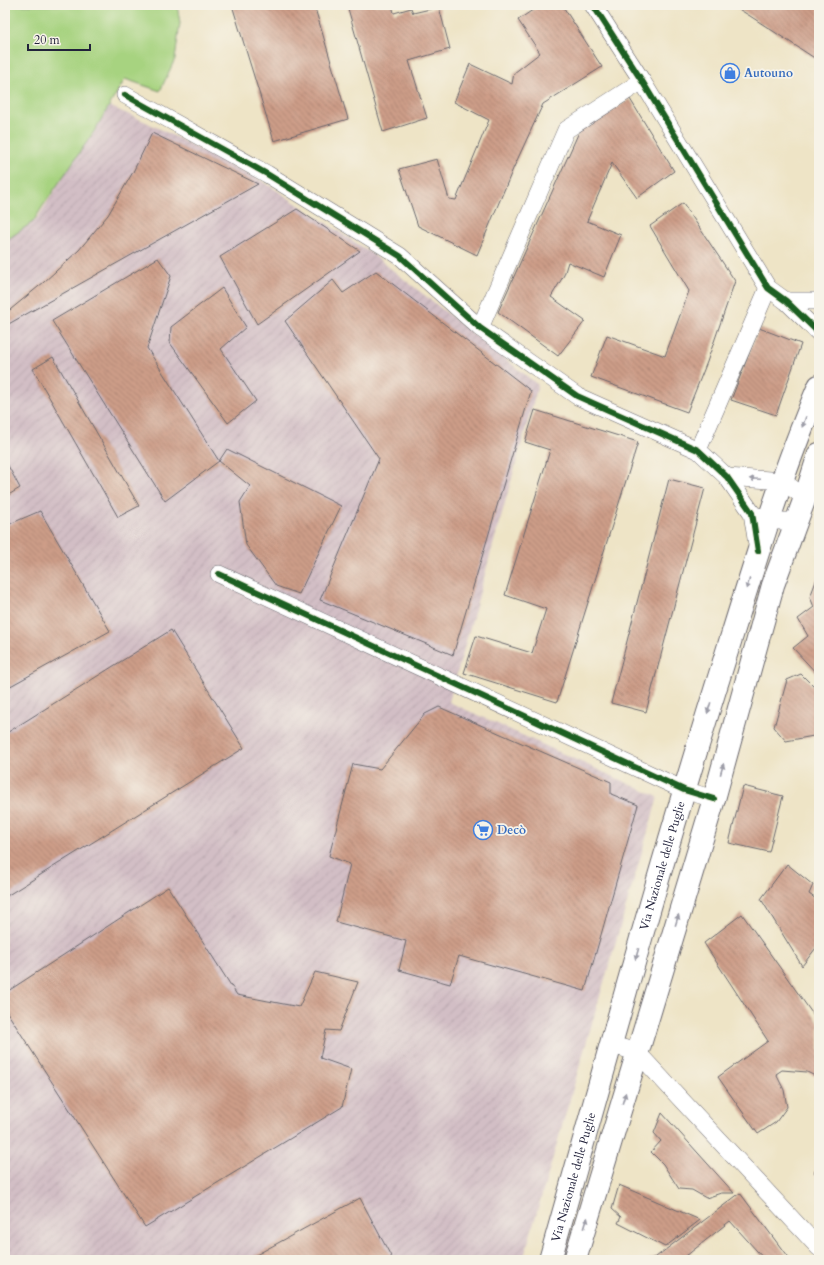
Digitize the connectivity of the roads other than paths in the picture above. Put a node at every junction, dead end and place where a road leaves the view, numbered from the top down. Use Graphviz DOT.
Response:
graph roads {
  1 [pos="593,5"];
  2 [pos="642,81"];
  3 [pos="125,95"];
  4 [pos="768,288"];
  5 [pos="786,301"];
  6 [pos="819,301"];
  7 [pos="480,328"];
  8 [pos="819,333"];
  9 [pos="819,386"];
  10 [pos="698,450"];
  11 [pos="819,454"];
  12 [pos="727,478"];
  13 [pos="783,481"];
  14 [pos="805,498"];
  15 [pos="760,517"];
  16 [pos="797,521"];
  17 [pos="220,574"];
  18 [pos="684,790"];
  19 [pos="714,799"];
  20 [pos="612,1045"];
  21 [pos="637,1052"];
  22 [pos="819,1248"];
  23 [pos="550,1260"];
  24 [pos="575,1260"];
  1 -- 2 [label="street"];
  2 -- 4 [label="street"];
  2 -- 7 [label="street"];
  3 -- 7 [label="street"];
  4 -- 5 [label="street"];
  4 -- 10 [label="street"];
  5 -- 6 [label="street"];
  5 -- 8 [label="street"];
  7 -- 10 [label="street"];
  9 -- 13 [label="main road, Via Nazionale delle Puglie, one-way"];
  10 -- 12 [label="street"];
  11 -- 14 [label="main road, Via Nazionale delle Puglie"];
  13 -- 12 [label="street, one-way"];
  12 -- 15 [label="street"];
  13 -- 14 [label="street"];
  13 -- 15 [label="main road, Via Nazionale delle Puglie"];
  14 -- 16 [label="main road, Via Nazionale delle Puglie"];
  15 -- 16 [label="street"];
  15 -- 18 [label="main road, Via Nazionale delle Puglie, one-way"];
  19 -- 16 [label="main road, Via Nazionale delle Puglie, one-way"];
  17 -- 18 [label="street"];
  18 -- 19 [label="street"];
  18 -- 20 [label="main road, Via Nazionale delle Puglie, one-way"];
  21 -- 19 [label="main road, Via Nazionale delle Puglie, one-way"];
  20 -- 21 [label="street"];
  20 -- 23 [label="main road, Via Nazionale delle Puglie"];
  21 -- 22 [label="street"];
  24 -- 21 [label="main road, Via Nazionale delle Puglie, one-way"];
}
